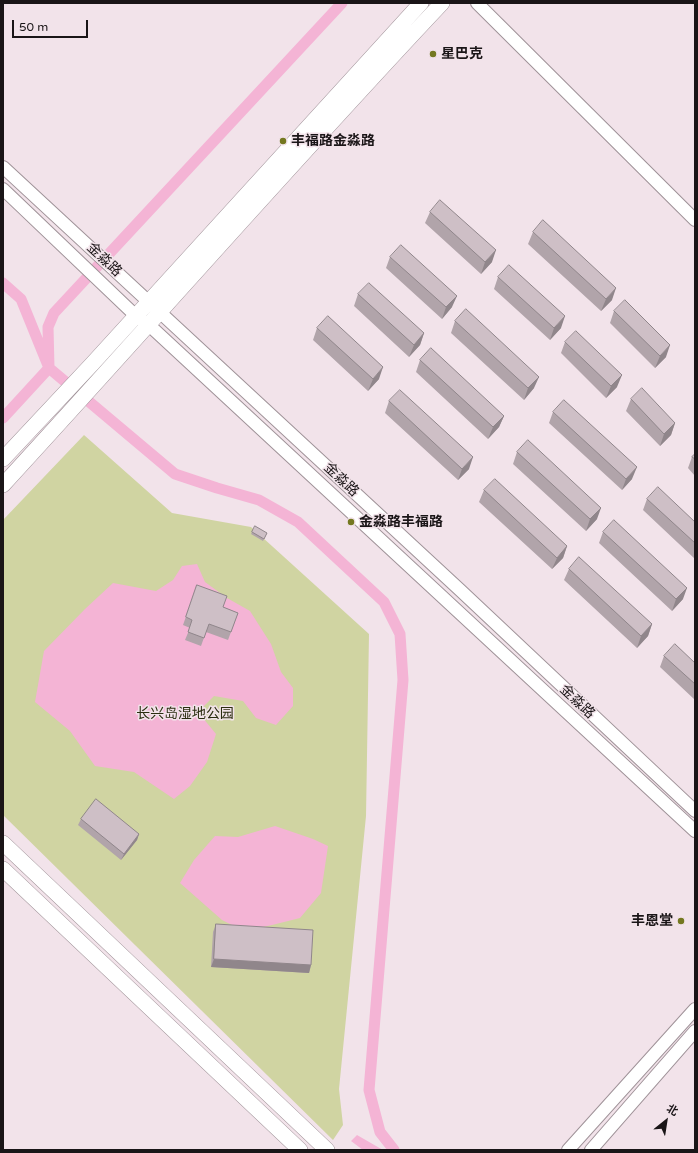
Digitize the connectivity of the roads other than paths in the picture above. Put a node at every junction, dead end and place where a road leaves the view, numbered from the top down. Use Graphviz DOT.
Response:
graph roads {
  1 [pos="421,3"];
  2 [pos="442,3"];
  3 [pos="477,3"];
  4 [pos="3,167"];
  5 [pos="3,189"];
  6 [pos="695,220"];
  7 [pos="149,302"];
  8 [pos="161,312"];
  9 [pos="136,316"];
  10 [pos="149,325"];
  11 [pos="3,459"];
  12 [pos="3,485"];
  13 [pos="695,811"];
  14 [pos="695,831"];
  15 [pos="3,843"];
  16 [pos="3,869"];
  17 [pos="695,1009"];
  18 [pos="695,1032"];
  19 [pos="300,1150"];
  20 [pos="327,1150"];
  21 [pos="568,1150"];
  22 [pos="591,1150"];
  1 -- 7 [label="street"];
  2 -- 8 [label="street"];
  3 -- 6 [label="street"];
  4 -- 7 [label="street, 金淼路"];
  5 -- 9 [label="street, 金淼路"];
  7 -- 8 [label="street, 金淼路"];
  7 -- 9 [label="street"];
  8 -- 10 [label="street"];
  8 -- 13 [label="street, 金淼路"];
  9 -- 10 [label="street, 金淼路"];
  9 -- 11 [label="street"];
  10 -- 12 [label="street"];
  10 -- 14 [label="street, 金淼路"];
  15 -- 20 [label="street"];
  16 -- 19 [label="street"];
  17 -- 21 [label="street"];
  18 -- 22 [label="street"];
}
